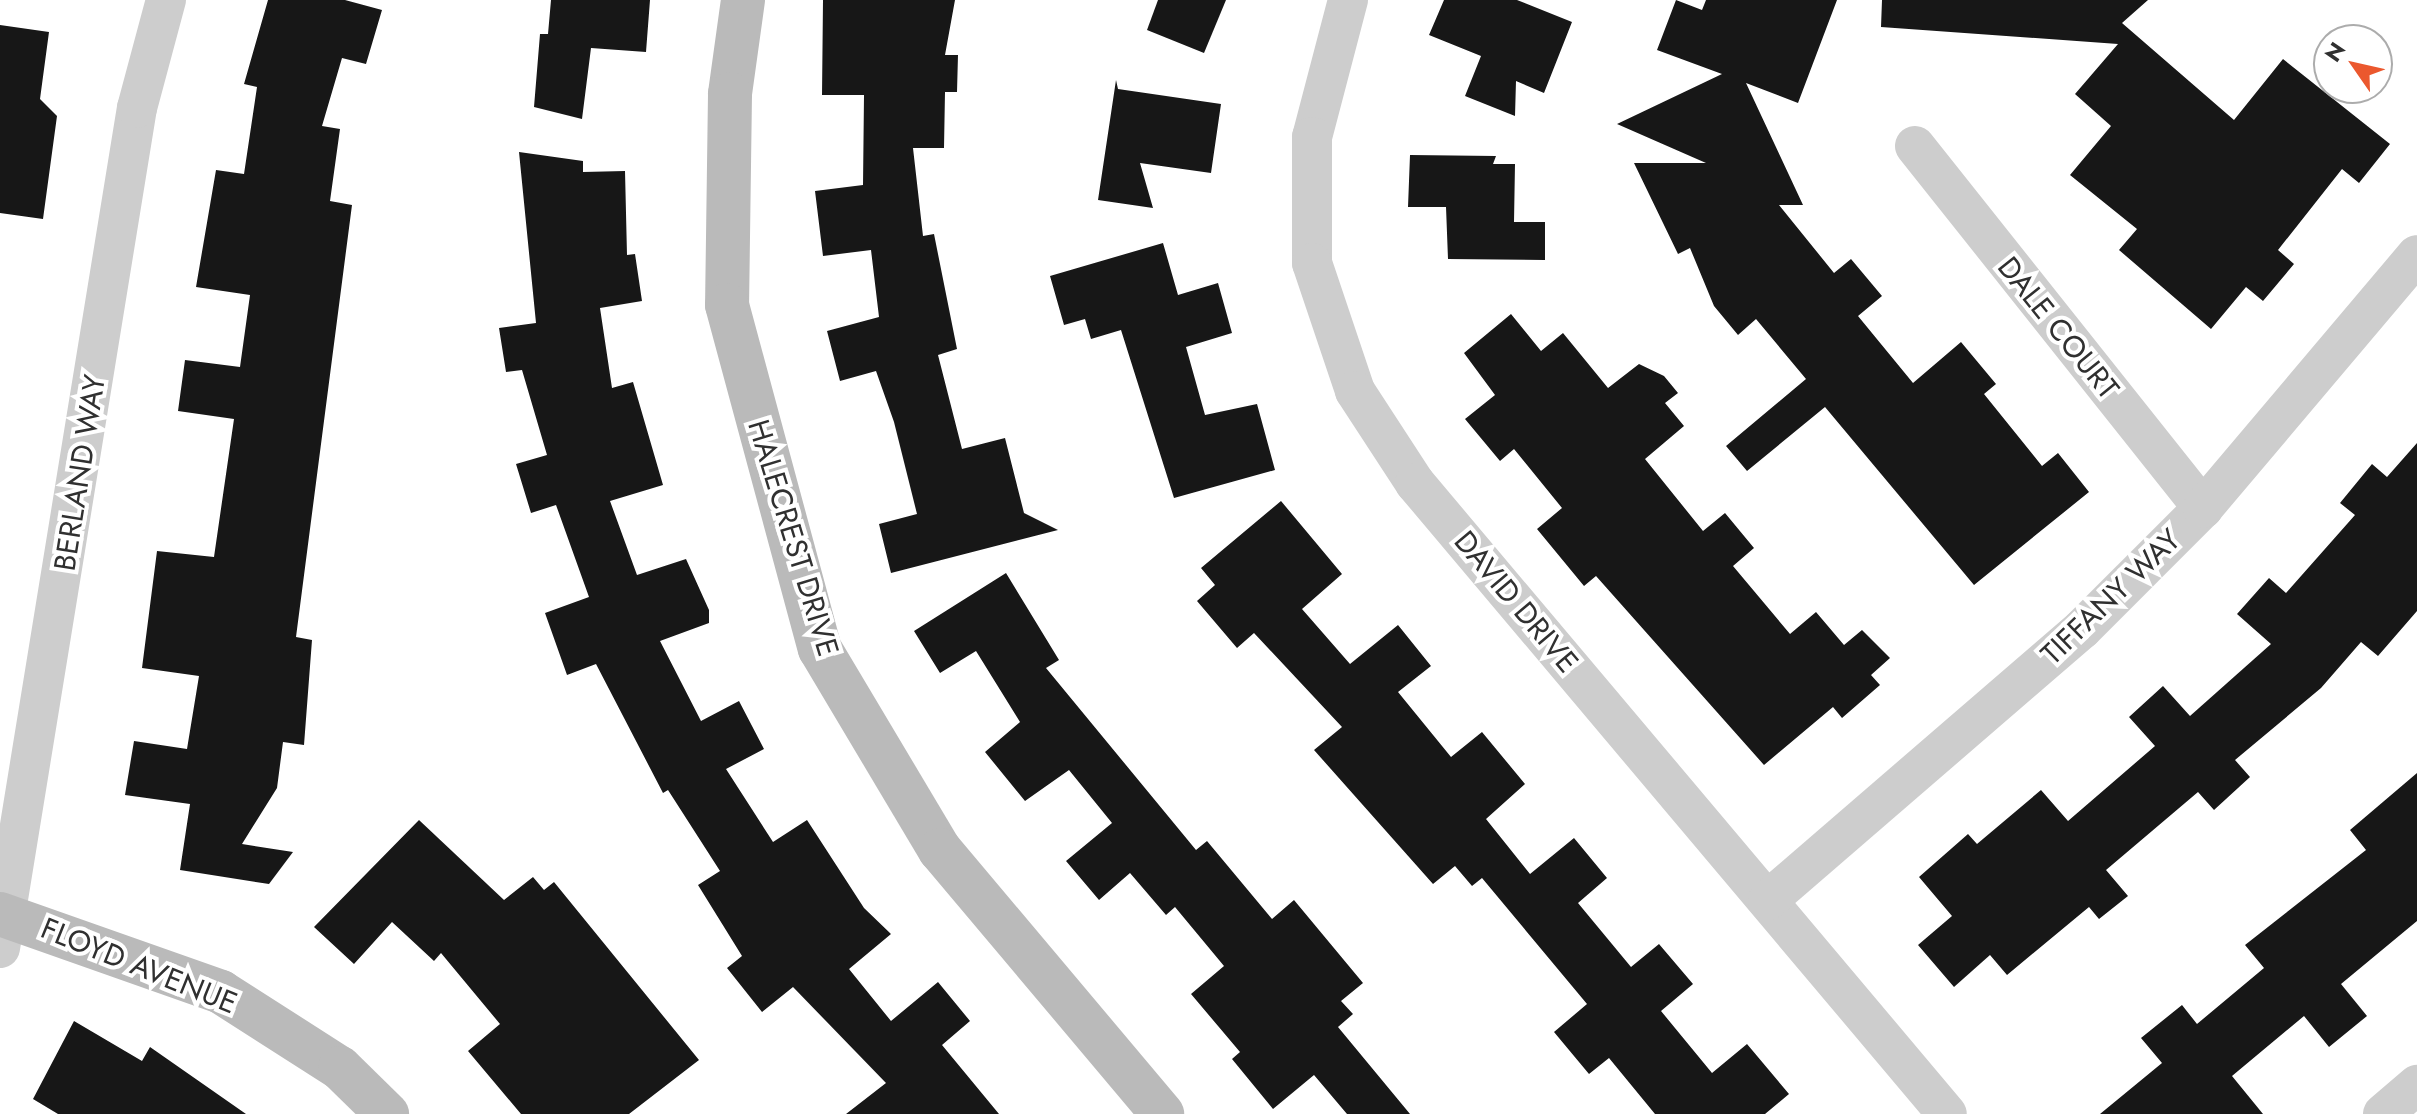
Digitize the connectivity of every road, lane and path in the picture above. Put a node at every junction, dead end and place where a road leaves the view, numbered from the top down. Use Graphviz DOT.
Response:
graph roads {
  1 [pos="166,0"];
  2 [pos="743,0"];
  3 [pos="1348,0"];
  4 [pos="1915,146"];
  5 [pos="2417,255"];
  6 [pos="2203,508"];
  7 [pos="1768,900"];
  8 [pos="3,926"];
  9 [pos="2417,1085"];
  10 [pos="387,1114"];
  11 [pos="1162,1114"];
  12 [pos="1947,1114"];
  13 [pos="2383,1114"];
  1 -- 8 [label="street, BERLAND WAY"];
  2 -- 11 [label="street, HALECREST DRIVE"];
  3 -- 7 [label="street, DAVID DRIVE"];
  4 -- 6 [label="street, DALE COURT"];
  5 -- 6 [label="street, TIFFANY WAY"];
  6 -- 7 [label="street, TIFFANY WAY"];
  7 -- 12 [label="street, DAVID DRIVE"];
  8 -- 10 [label="street, FLOYD AVENUE"];
  9 -- 13 [label="street"];
}
